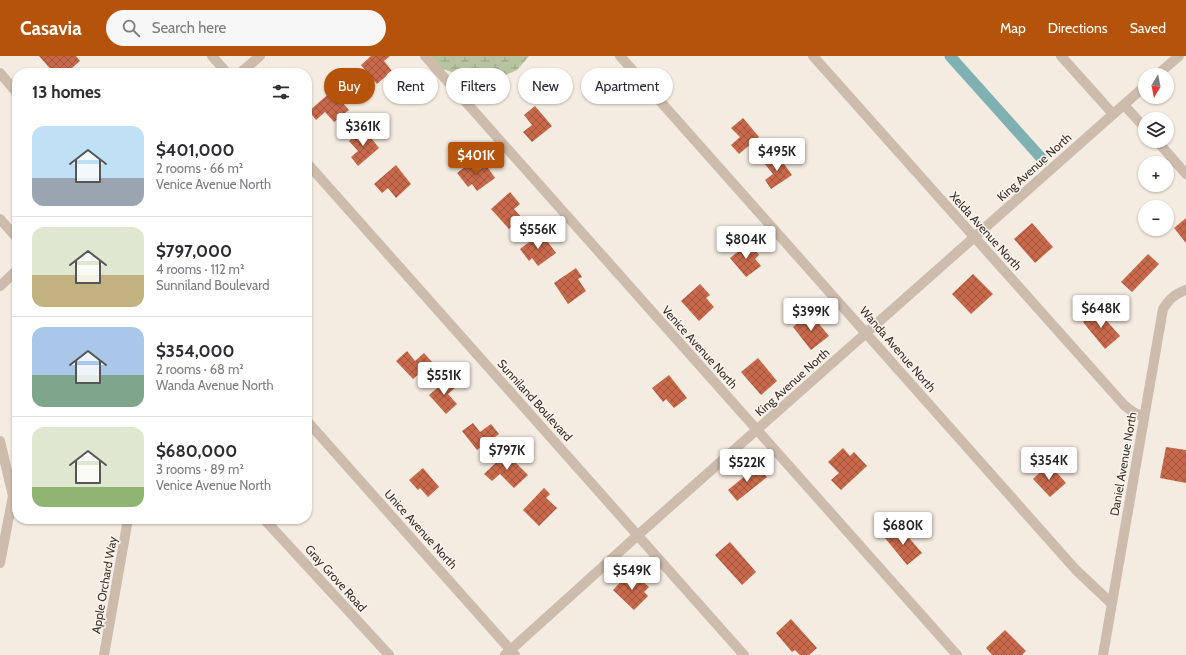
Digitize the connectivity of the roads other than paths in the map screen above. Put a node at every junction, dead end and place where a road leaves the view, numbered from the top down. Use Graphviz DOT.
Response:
graph roads {
  1 [pos="212,56"];
  2 [pos="260,56"];
  3 [pos="425,56"];
  4 [pos="620,56"];
  5 [pos="814,56"];
  6 [pos="1061,56"];
  7 [pos="1179,56"];
  8 [pos="223,68"];
  9 [pos="246,68"];
  10 [pos="1165,68"];
  11 [pos="0,73"];
  12 [pos="12,87"];
  13 [pos="1138,92"];
  14 [pos="1124,104"];
  15 [pos="1113,114"];
  16 [pos="1138,120"];
  17 [pos="1163,148"];
  18 [pos="312,169"];
  19 [pos="1186,174"];
  20 [pos="0,219"];
  21 [pos="12,232"];
  22 [pos="974,237"];
  23 [pos="12,275"];
  24 [pos="0,286"];
  25 [pos="1186,290"];
  26 [pos="866,333"];
  27 [pos="1144,417"];
  28 [pos="312,427"];
  29 [pos="757,430"];
  30 [pos="0,441"];
  31 [pos="12,492"];
  32 [pos="12,501"];
  33 [pos="127,524"];
  34 [pos="269,524"];
  35 [pos="638,536"];
  36 [pos="0,563"];
  37 [pos="1111,603"];
  38 [pos="510,653"];
  39 [pos="104,655"];
  40 [pos="389,655"];
  41 [pos="744,655"];
  42 [pos="957,655"];
  43 [pos="1102,655"];
  1 -- 8 [label="street"];
  2 -- 9 [label="street"];
  3 -- 29 [label="street, Venice Avenue North"];
  4 -- 26 [label="street, Wanda Avenue North"];
  5 -- 22 [label="street, Xelda Avenue North"];
  6 -- 15 [label="street"];
  7 -- 10 [label="street"];
  11 -- 12 [label="street"];
  13 -- 14 [label="street, King Avenue North"];
  14 -- 15 [label="street, King Avenue North"];
  14 -- 16 [label="street"];
  15 -- 22 [label="street, King Avenue North"];
  17 -- 19 [label="street"];
  18 -- 35 [label="street, Sunniland Boulevard"];
  20 -- 21 [label="street"];
  22 -- 26 [label="street, King Avenue North"];
  22 -- 27 [label="street, Xelda Avenue North"];
  23 -- 24 [label="street"];
  25 -- 27 [label="street, Daniel Avenue North"];
  26 -- 29 [label="street, King Avenue North"];
  26 -- 37 [label="street, Wanda Avenue North"];
  27 -- 37 [label="street, Daniel Avenue North"];
  28 -- 38 [label="street, Unice Avenue North"];
  29 -- 35 [label="street, King Avenue North"];
  29 -- 42 [label="street, Venice Avenue North"];
  30 -- 31 [label="street"];
  32 -- 36 [label="street"];
  33 -- 39 [label="street, Apple Orchard Way"];
  34 -- 40 [label="street, Gray Grove Road"];
  35 -- 38 [label="street, King Avenue North"];
  35 -- 41 [label="street, Sunniland Boulevard"];
  37 -- 43 [label="street, Daniel Avenue North"];
}
